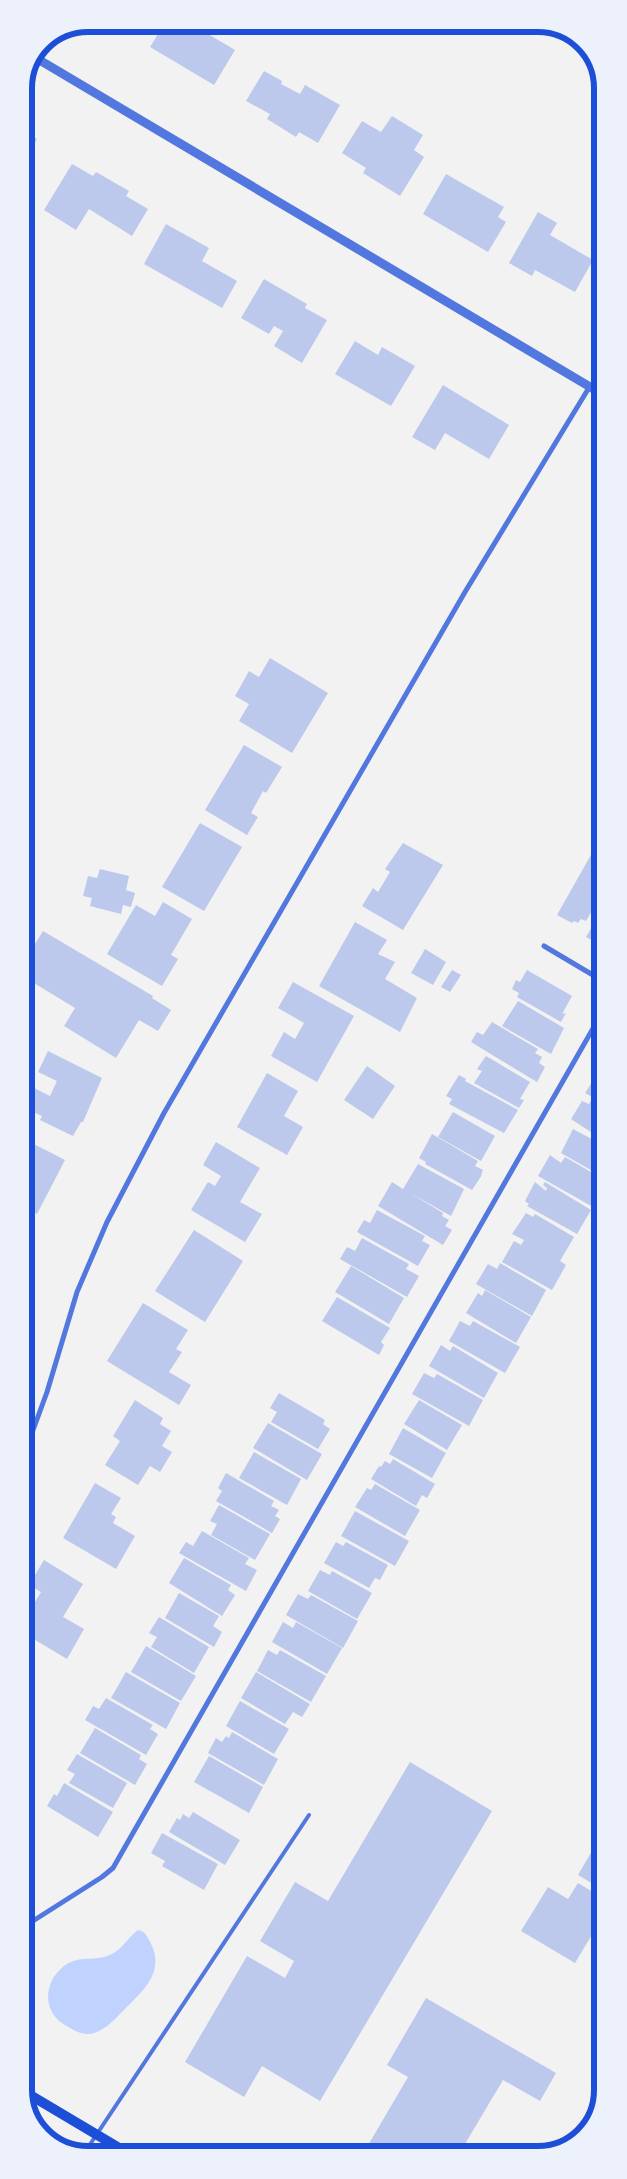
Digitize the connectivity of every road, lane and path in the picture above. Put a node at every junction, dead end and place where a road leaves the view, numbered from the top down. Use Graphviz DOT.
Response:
graph roads {
  1 [pos="40,61"];
  2 [pos="590,386"];
  3 [pos="594,389"];
  4 [pos="544,946"];
  5 [pos="594,975"];
  6 [pos="594,1025"];
  7 [pos="32,1433"];
  8 [pos="309,1814"];
  9 [pos="32,1922"];
  10 [pos="33,2097"];
  11 [pos="96,2134"];
  12 [pos="89,2146"];
  13 [pos="116,2146"];
  1 -- 2 [label="street"];
  2 -- 3 [label="street"];
  2 -- 7 [label="street"];
  4 -- 5 [label="street"];
  6 -- 9 [label="street"];
  8 -- 11 [label="lane"];
  10 -- 11 [label="main road"];
  11 -- 12 [label="lane"];
  11 -- 13 [label="main road"];
}
